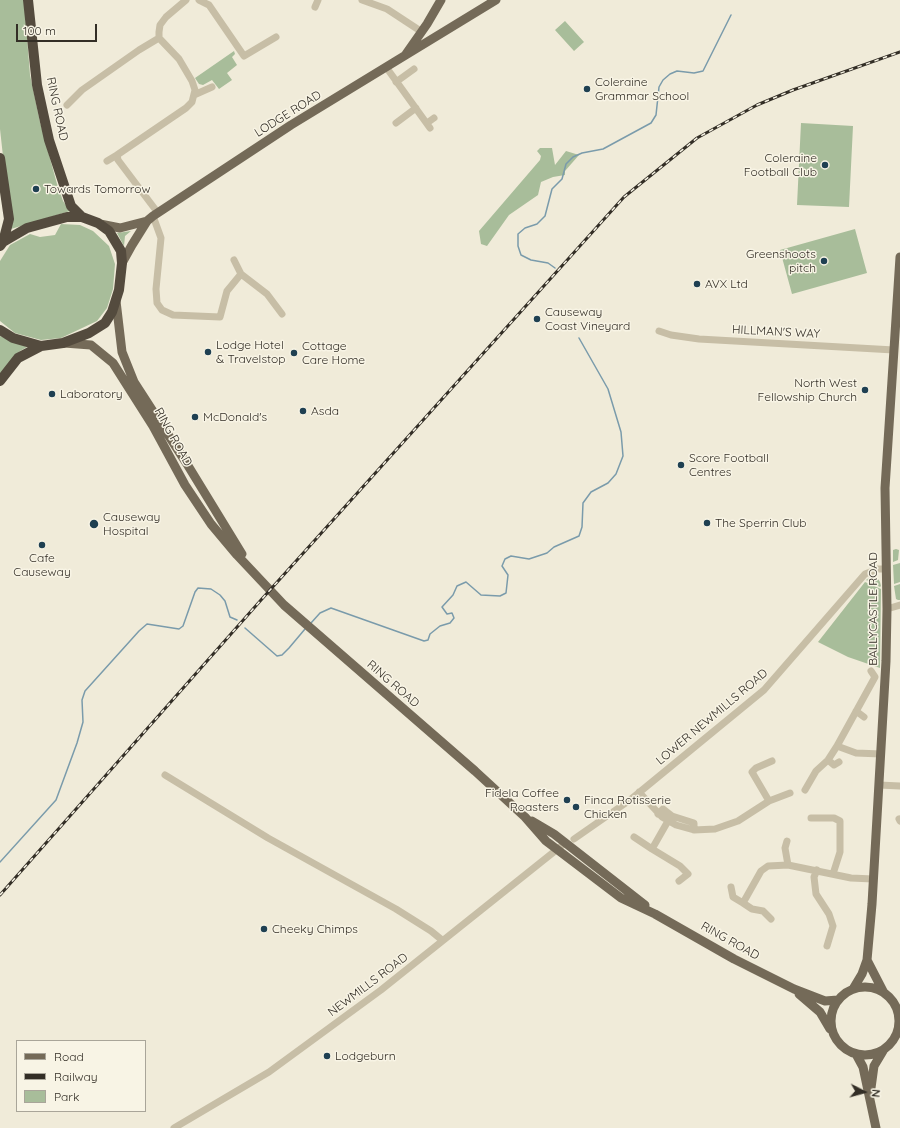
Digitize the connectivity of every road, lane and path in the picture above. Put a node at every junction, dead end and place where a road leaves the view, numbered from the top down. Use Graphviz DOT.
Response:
graph roads {
  1 [pos="28,0"];
  2 [pos="186,0"];
  3 [pos="198,0"];
  4 [pos="362,0"];
  5 [pos="440,0"];
  6 [pos="496,0"];
  7 [pos="427,24"];
  8 [pos="422,32"];
  9 [pos="441,32"];
  10 [pos="276,37"];
  11 [pos="159,38"];
  12 [pos="405,55"];
  13 [pos="386,67"];
  14 [pos="414,69"];
  15 [pos="396,82"];
  16 [pos="212,87"];
  17 [pos="194,95"];
  18 [pos="67,105"];
  19 [pos="416,108"];
  20 [pos="434,118"];
  21 [pos="396,123"];
  22 [pos="117,155"];
  23 [pos="0,158"];
  24 [pos="107,161"];
  25 [pos="82,217"];
  26 [pos="153,217"];
  27 [pos="98,223"];
  28 [pos="2,244"];
  29 [pos="900,257"];
  30 [pos="234,260"];
  31 [pos="122,264"];
  32 [pos="241,274"];
  33 [pos="116,301"];
  34 [pos="282,314"];
  35 [pos="0,330"];
  36 [pos="659,331"];
  37 [pos="897,340"];
  38 [pos="63,343"];
  39 [pos="41,346"];
  40 [pos="894,350"];
  41 [pos="0,381"];
  42 [pos="192,484"];
  43 [pos="237,555"];
  44 [pos="248,566"];
  45 [pos="885,569"];
  46 [pos="900,605"];
  47 [pos="887,609"];
  48 [pos="872,671"];
  49 [pos="856,711"];
  50 [pos="864,717"];
  51 [pos="837,746"];
  52 [pos="881,754"];
  53 [pos="828,760"];
  54 [pos="772,761"];
  55 [pos="839,762"];
  56 [pos="165,776"];
  57 [pos="879,784"];
  58 [pos="900,786"];
  59 [pos="806,790"];
  60 [pos="639,792"];
  61 [pos="790,793"];
  62 [pos="769,801"];
  63 [pos="658,814"];
  64 [pos="525,817"];
  65 [pos="811,818"];
  66 [pos="668,821"];
  67 [pos="694,830"];
  68 [pos="634,837"];
  69 [pos="574,839"];
  70 [pos="787,841"];
  71 [pos="565,844"];
  72 [pos="652,849"];
  73 [pos="557,850"];
  74 [pos="788,865"];
  75 [pos="817,870"];
  76 [pos="833,874"];
  77 [pos="873,878"];
  78 [pos="678,881"];
  79 [pos="731,887"];
  80 [pos="743,902"];
  81 [pos="656,914"];
  82 [pos="771,918"];
  83 [pos="442,940"];
  84 [pos="827,946"];
  85 [pos="867,960"];
  86 [pos="794,989"];
  87 [pos="853,989"];
  88 [pos="883,992"];
  89 [pos="838,1000"];
  90 [pos="898,1008"];
  91 [pos="832,1032"];
  92 [pos="900,1043"];
  93 [pos="886,1048"];
  94 [pos="856,1054"];
  95 [pos="870,1095"];
  96 [pos="174,1128"];
  97 [pos="876,1128"];
  1 -- 25 [label="highway, RING ROAD"];
  2 -- 11 [label="street"];
  3 -- 10 [label="street"];
  4 -- 8 [label="street"];
  5 -- 7 [label="main road"];
  6 -- 9 [label="main road, LODGE ROAD"];
  7 -- 8 [label="main road"];
  7 -- 9 [label="main road"];
  8 -- 9 [label="main road"];
  8 -- 12 [label="main road"];
  9 -- 12 [label="main road, LODGE ROAD"];
  11 -- 17 [label="street"];
  11 -- 18 [label="street"];
  12 -- 13 [label="main road, LODGE ROAD"];
  13 -- 15 [label="street"];
  13 -- 26 [label="main road, LODGE ROAD"];
  14 -- 15 [label="street"];
  15 -- 19 [label="street"];
  16 -- 17 [label="street"];
  17 -- 22 [label="street"];
  19 -- 20 [label="street"];
  19 -- 21 [label="street"];
  22 -- 24 [label="street"];
  22 -- 26 [label="street"];
  23 -- 28 [label="highway"];
  25 -- 27 [label="highway"];
  25 -- 28 [label="highway"];
  26 -- 27 [label="main road, LODGE ROAD"];
  26 -- 31 [label="main road, LODGE ROAD"];
  26 -- 32 [label="street"];
  27 -- 31 [label="highway"];
  29 -- 37 [label="main road, BALLYCASTLE ROAD"];
  30 -- 32 [label="street"];
  31 -- 33 [label="highway"];
  32 -- 34 [label="street"];
  33 -- 38 [label="highway"];
  33 -- 44 [label="main road, RING ROAD"];
  35 -- 39 [label="highway"];
  36 -- 40 [label="street, HILLMAN'S WAY"];
  37 -- 40 [label="main road, BALLYCASTLE ROAD"];
  38 -- 39 [label="highway"];
  38 -- 43 [label="main road, RING ROAD"];
  39 -- 41 [label="highway"];
  40 -- 45 [label="main road, BALLYCASTLE ROAD"];
  42 -- 43 [label="main road"];
  43 -- 44 [label="main road, RING ROAD"];
  44 -- 64 [label="main road, RING ROAD"];
  45 -- 47 [label="main road, BALLYCASTLE ROAD"];
  45 -- 60 [label="street, LOWER NEWMILLS ROAD"];
  46 -- 47 [label="street"];
  47 -- 52 [label="main road, BALLYCASTLE ROAD"];
  48 -- 49 [label="street"];
  49 -- 50 [label="street"];
  49 -- 51 [label="street"];
  51 -- 52 [label="street"];
  51 -- 53 [label="street"];
  52 -- 57 [label="main road, BALLYCASTLE ROAD"];
  53 -- 55 [label="street"];
  53 -- 59 [label="street"];
  54 -- 62 [label="street"];
  56 -- 83 [label="street"];
  57 -- 58 [label="street"];
  57 -- 77 [label="main road, BALLYCASTLE ROAD"];
  60 -- 63 [label="street"];
  60 -- 69 [label="street, LOWER NEWMILLS ROAD"];
  61 -- 62 [label="street"];
  62 -- 67 [label="street"];
  63 -- 66 [label="street"];
  63 -- 67 [label="street"];
  64 -- 71 [label="main road, RING ROAD"];
  64 -- 73 [label="main road, RING ROAD"];
  65 -- 76 [label="street"];
  66 -- 67 [label="street"];
  66 -- 72 [label="street"];
  68 -- 72 [label="street"];
  70 -- 74 [label="street"];
  71 -- 73 [label="street, NEWMILLS ROAD"];
  71 -- 81 [label="main road, RING ROAD"];
  72 -- 78 [label="street"];
  73 -- 81 [label="main road, RING ROAD"];
  73 -- 83 [label="street, NEWMILLS ROAD"];
  74 -- 75 [label="street"];
  74 -- 80 [label="street"];
  75 -- 76 [label="street"];
  75 -- 84 [label="street"];
  76 -- 77 [label="street"];
  77 -- 85 [label="main road, BALLYCASTLE ROAD"];
  79 -- 80 [label="street"];
  80 -- 82 [label="street"];
  81 -- 86 [label="main road, RING ROAD"];
  83 -- 96 [label="street, NEWMILLS ROAD"];
  85 -- 87 [label="main road, BALLYCASTLE ROAD"];
  85 -- 88 [label="main road, BALLYCASTLE ROAD"];
  86 -- 89 [label="main road, RING ROAD"];
  86 -- 91 [label="main road, RING ROAD"];
  87 -- 88 [label="main road"];
  87 -- 89 [label="main road"];
  88 -- 90 [label="main road"];
  89 -- 91 [label="main road"];
  90 -- 93 [label="main road"];
  91 -- 94 [label="main road"];
  92 -- 93 [label="main road"];
  93 -- 94 [label="main road"];
  93 -- 95 [label="main road"];
  94 -- 95 [label="main road"];
  95 -- 97 [label="main road"];
}
